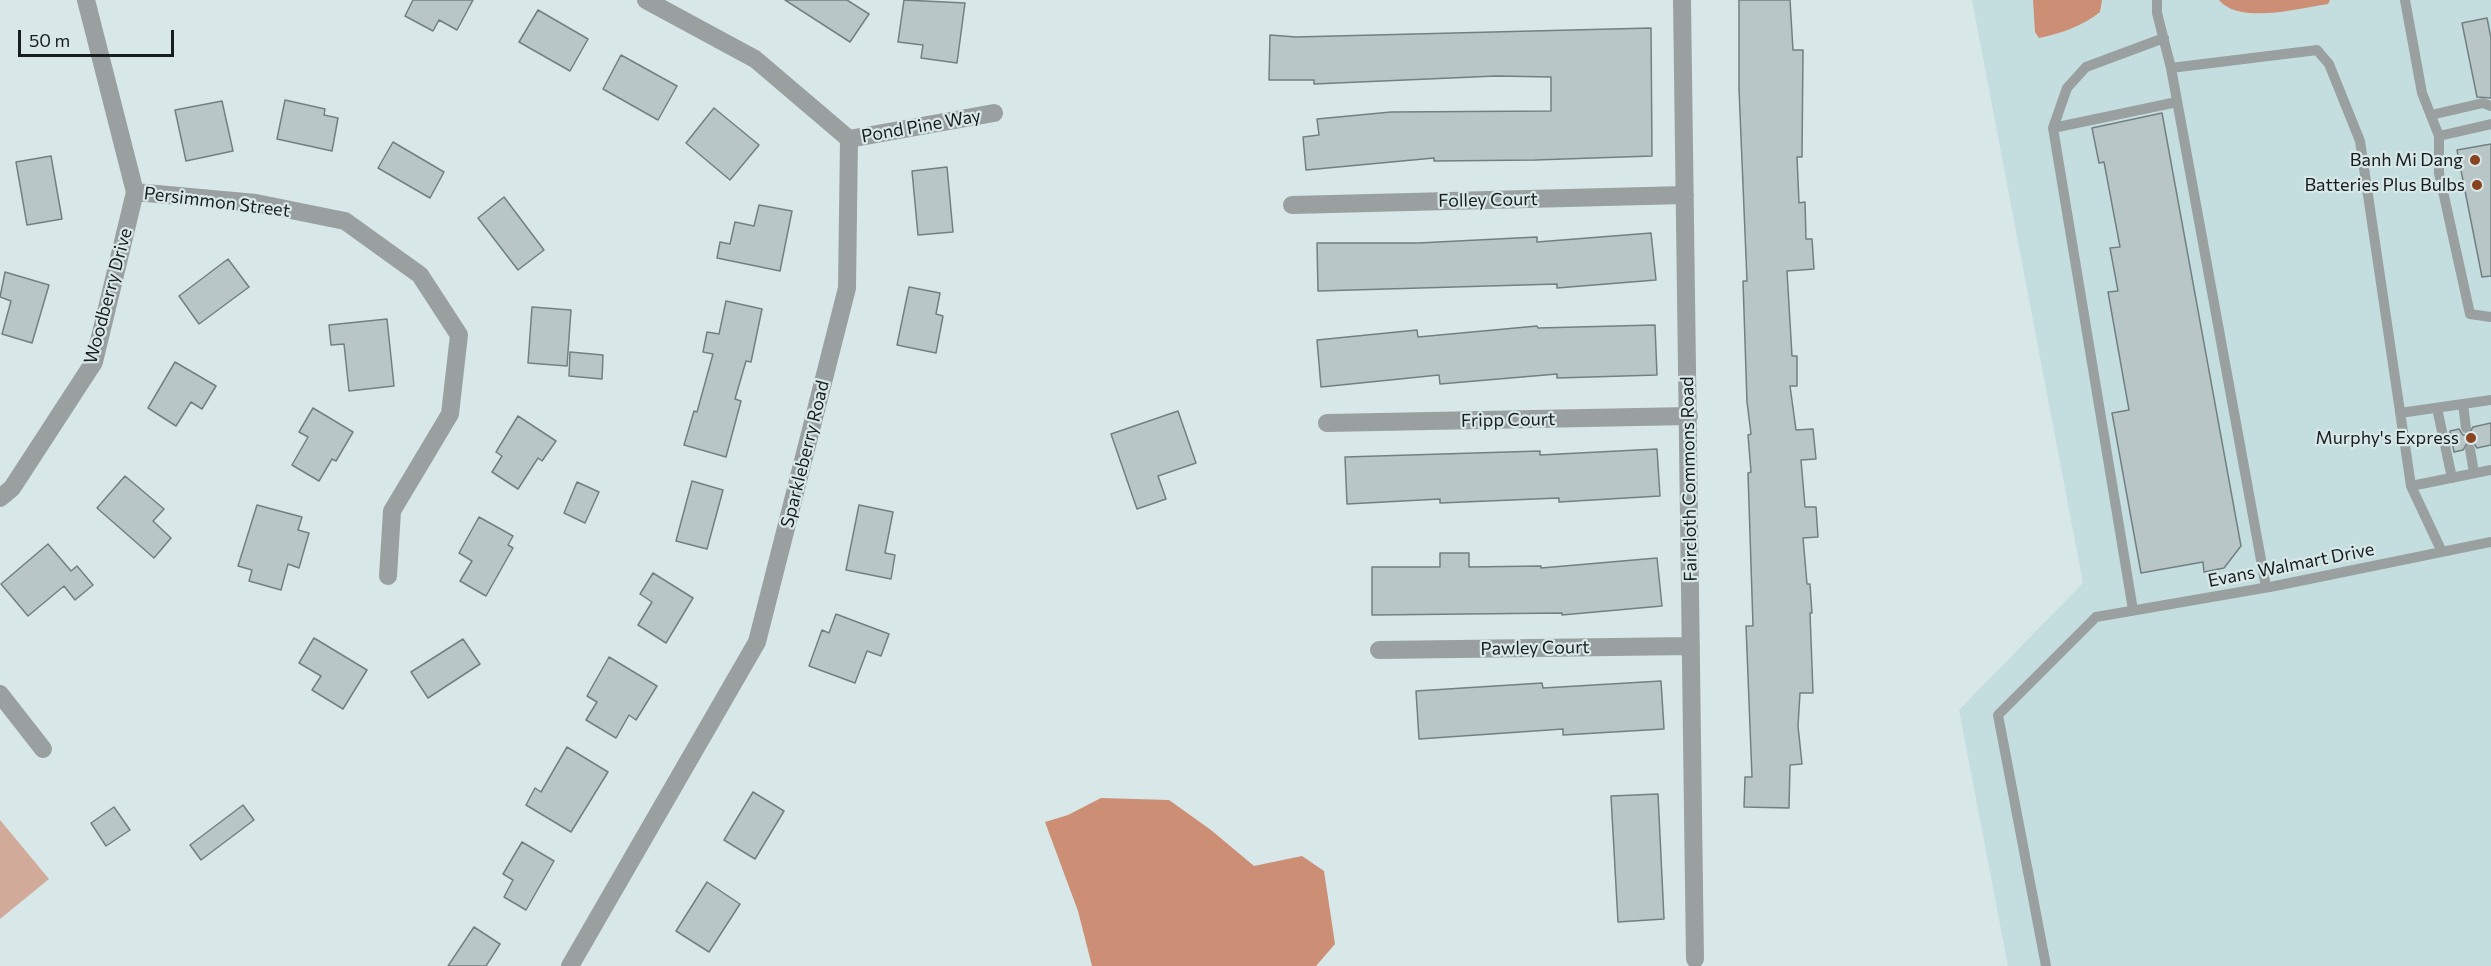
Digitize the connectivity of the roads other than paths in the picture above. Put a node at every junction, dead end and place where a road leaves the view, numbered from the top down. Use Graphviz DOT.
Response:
graph roads {
  1 [pos="86,0"];
  2 [pos="646,0"];
  3 [pos="1682,0"];
  4 [pos="2157,0"];
  5 [pos="2405,0"];
  6 [pos="2163,38"];
  7 [pos="2171,68"];
  8 [pos="2177,102"];
  9 [pos="2491,106"];
  10 [pos="994,113"];
  11 [pos="2431,116"];
  12 [pos="2491,124"];
  13 [pos="2053,128"];
  14 [pos="2439,136"];
  15 [pos="849,139"];
  16 [pos="135,192"];
  17 [pos="1685,195"];
  18 [pos="1292,205"];
  19 [pos="2491,317"];
  20 [pos="2491,400"];
  21 [pos="2463,404"];
  22 [pos="2437,408"];
  23 [pos="2400,413"];
  24 [pos="1689,416"];
  25 [pos="1327,423"];
  26 [pos="2466,428"];
  27 [pos="2470,449"];
  28 [pos="2491,470"];
  29 [pos="2474,473"];
  30 [pos="2452,478"];
  31 [pos="2411,486"];
  32 [pos="0,498"];
  33 [pos="2491,542"];
  34 [pos="2442,552"];
  35 [pos="388,576"];
  36 [pos="2266,587"];
  37 [pos="2133,610"];
  38 [pos="1691,646"];
  39 [pos="1379,650"];
  40 [pos="0,694"];
  41 [pos="42,749"];
  42 [pos="1695,959"];
  43 [pos="570,966"];
  44 [pos="2046,966"];
  1 -- 16 [label="street, Woodberry Drive"];
  2 -- 15 [label="street"];
  3 -- 17 [label="street, Faircloth Commons Road"];
  4 -- 6 [label="lane"];
  5 -- 11 [label="lane"];
  6 -- 7 [label="lane"];
  6 -- 13 [label="lane"];
  7 -- 8 [label="lane"];
  7 -- 23 [label="lane"];
  8 -- 13 [label="lane"];
  8 -- 36 [label="lane"];
  9 -- 11 [label="lane"];
  10 -- 15 [label="street, Pond Pine Way"];
  11 -- 14 [label="lane"];
  12 -- 14 [label="lane"];
  13 -- 37 [label="lane"];
  14 -- 19 [label="lane"];
  15 -- 43 [label="street, Sparkleberry Road"];
  16 -- 32 [label="street, Woodberry Drive"];
  16 -- 35 [label="street, Persimmon Street"];
  17 -- 18 [label="street, Folley Court"];
  17 -- 24 [label="street, Faircloth Commons Road"];
  20 -- 21 [label="lane"];
  21 -- 22 [label="lane"];
  21 -- 26 [label="lane"];
  22 -- 23 [label="lane"];
  22 -- 30 [label="lane"];
  23 -- 31 [label="lane"];
  24 -- 25 [label="street, Fripp Court"];
  24 -- 38 [label="street, Faircloth Commons Road"];
  27 -- 29 [label="lane"];
  28 -- 29 [label="lane"];
  29 -- 30 [label="lane"];
  30 -- 31 [label="lane"];
  31 -- 34 [label="lane"];
  33 -- 34 [label="lane, Evans Walmart Drive"];
  34 -- 36 [label="lane, Evans Walmart Drive"];
  36 -- 37 [label="lane, Evans Walmart Drive"];
  37 -- 44 [label="lane, Evans Walmart Drive"];
  38 -- 39 [label="street, Pawley Court"];
  38 -- 42 [label="street, Faircloth Commons Road"];
  40 -- 41 [label="street"];
}
